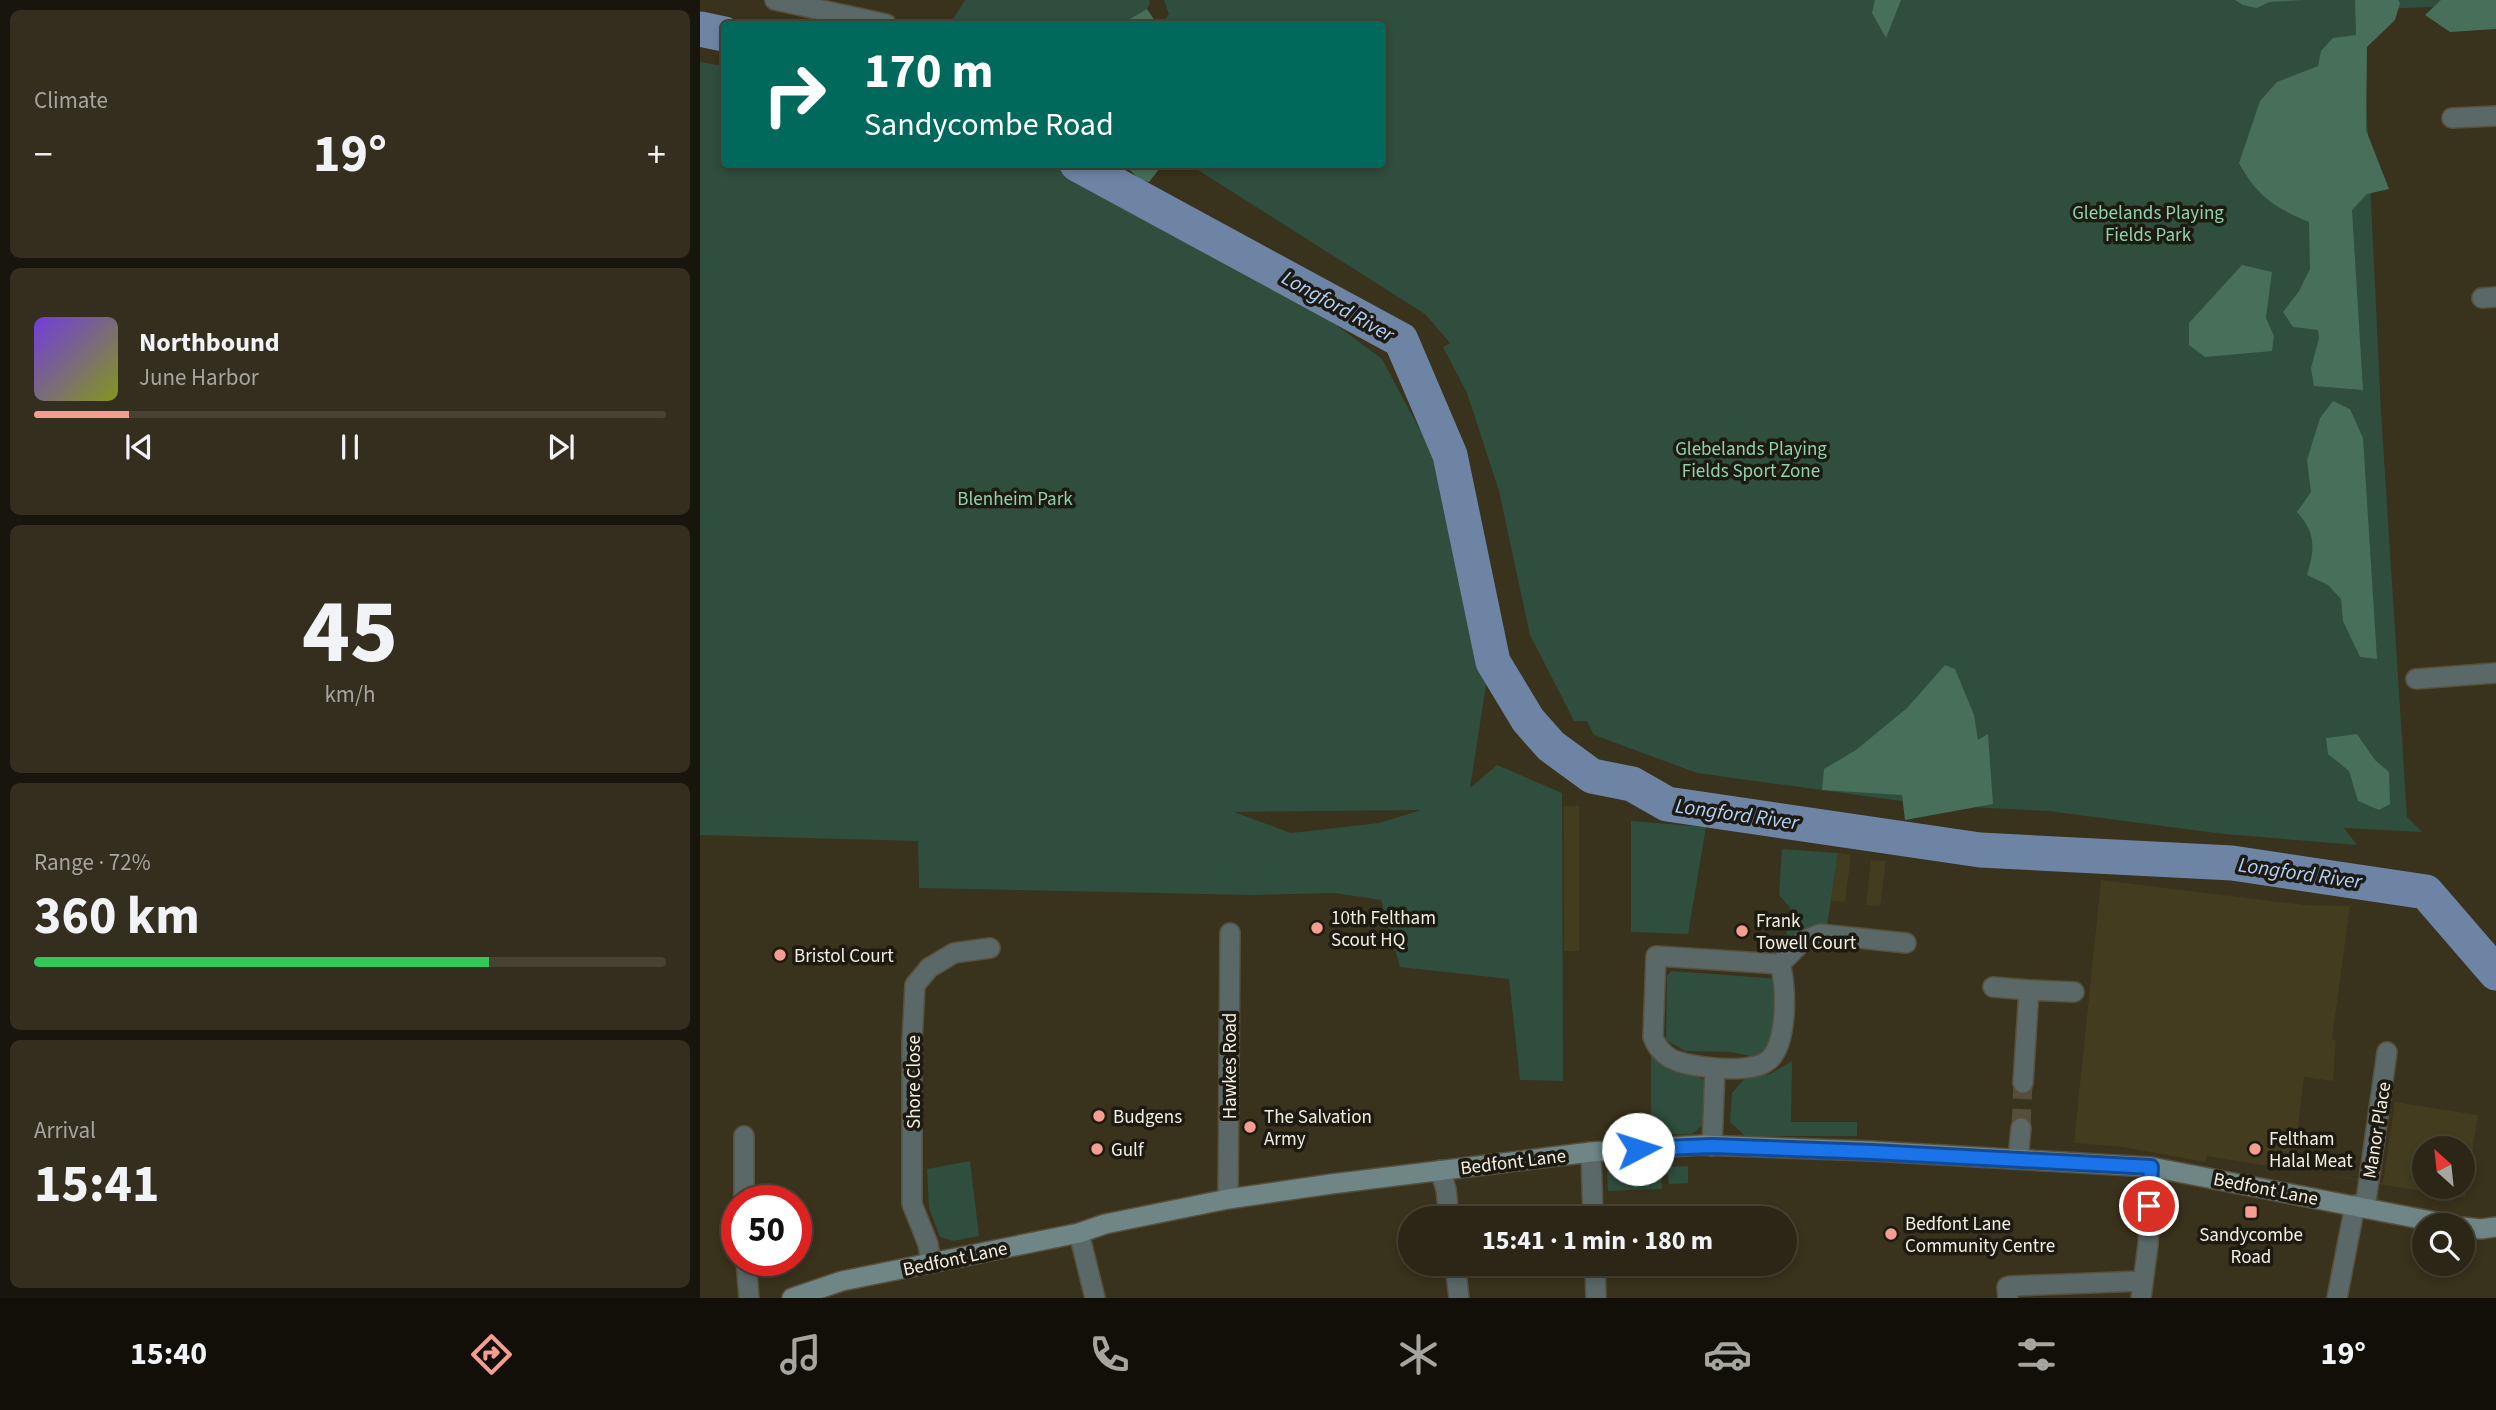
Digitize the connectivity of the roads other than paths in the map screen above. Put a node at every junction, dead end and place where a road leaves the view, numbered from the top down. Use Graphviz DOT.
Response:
graph roads {
  1 [pos="775,0"];
  2 [pos="872,21"];
  3 [pos="2496,116"];
  4 [pos="2452,118"];
  5 [pos="2496,673"];
  6 [pos="2416,679"];
  7 [pos="1230,933"];
  8 [pos="1906,943"];
  9 [pos="990,948"];
  10 [pos="1780,964"];
  11 [pos="1993,987"];
  12 [pos="2029,990"];
  13 [pos="2074,992"];
  14 [pos="2387,1052"];
  15 [pos="1715,1068"];
  16 [pos="2023,1083"];
  17 [pos="2021,1128"];
  18 [pos="744,1136"];
  19 [pos="1712,1146"];
  20 [pos="1591,1152"];
  21 [pos="2018,1159"];
  22 [pos="2151,1167"];
  23 [pos="1440,1170"];
  24 [pos="744,1185"];
  25 [pos="1228,1199"];
  26 [pos="1448,1206"];
  27 [pos="1593,1206"];
  28 [pos="2360,1206"];
  29 [pos="2412,1217"];
  30 [pos="2475,1227"];
  31 [pos="2496,1227"];
  32 [pos="1079,1233"];
  33 [pos="930,1264"];
  34 [pos="747,1276"];
  35 [pos="1456,1276"];
  36 [pos="1595,1276"];
  37 [pos="2142,1289"];
  38 [pos="749,1298"];
  39 [pos="792,1298"];
  40 [pos="1095,1298"];
  41 [pos="1459,1298"];
  42 [pos="1596,1298"];
  43 [pos="2008,1298"];
  44 [pos="2337,1298"];
  1 -- 2 [label="street"];
  3 -- 4 [label="street"];
  5 -- 6 [label="street"];
  7 -- 25 [label="street, Hawkes Road"];
  8 -- 10 [label="street"];
  9 -- 33 [label="street, Shore Close"];
  10 -- 15 [label="street"];
  10 -- 15 [label="street"];
  11 -- 12 [label="street"];
  12 -- 13 [label="street"];
  12 -- 16 [label="street"];
  14 -- 28 [label="street, Manor Place"];
  15 -- 19 [label="street"];
  17 -- 21 [label="street"];
  18 -- 24 [label="street"];
  19 -- 20 [label="main road, Bedfont Lane"];
  19 -- 21 [label="main road, Bedfont Lane"];
  20 -- 23 [label="main road, Bedfont Lane"];
  20 -- 27 [label="street"];
  21 -- 22 [label="main road, Bedfont Lane"];
  22 -- 28 [label="main road, Bedfont Lane"];
  22 -- 37 [label="street"];
  23 -- 25 [label="main road, Bedfont Lane"];
  23 -- 26 [label="street"];
  25 -- 32 [label="main road, Bedfont Lane"];
  28 -- 29 [label="main road, Bedfont Lane"];
  28 -- 44 [label="street, Manor Place"];
  30 -- 31 [label="main road, Bedfont Lane"];
  32 -- 33 [label="main road, Bedfont Lane"];
  32 -- 40 [label="street"];
  33 -- 39 [label="main road, Bedfont Lane"];
  34 -- 38 [label="street"];
  35 -- 41 [label="street"];
  36 -- 42 [label="street"];
  37 -- 43 [label="street"];
}
